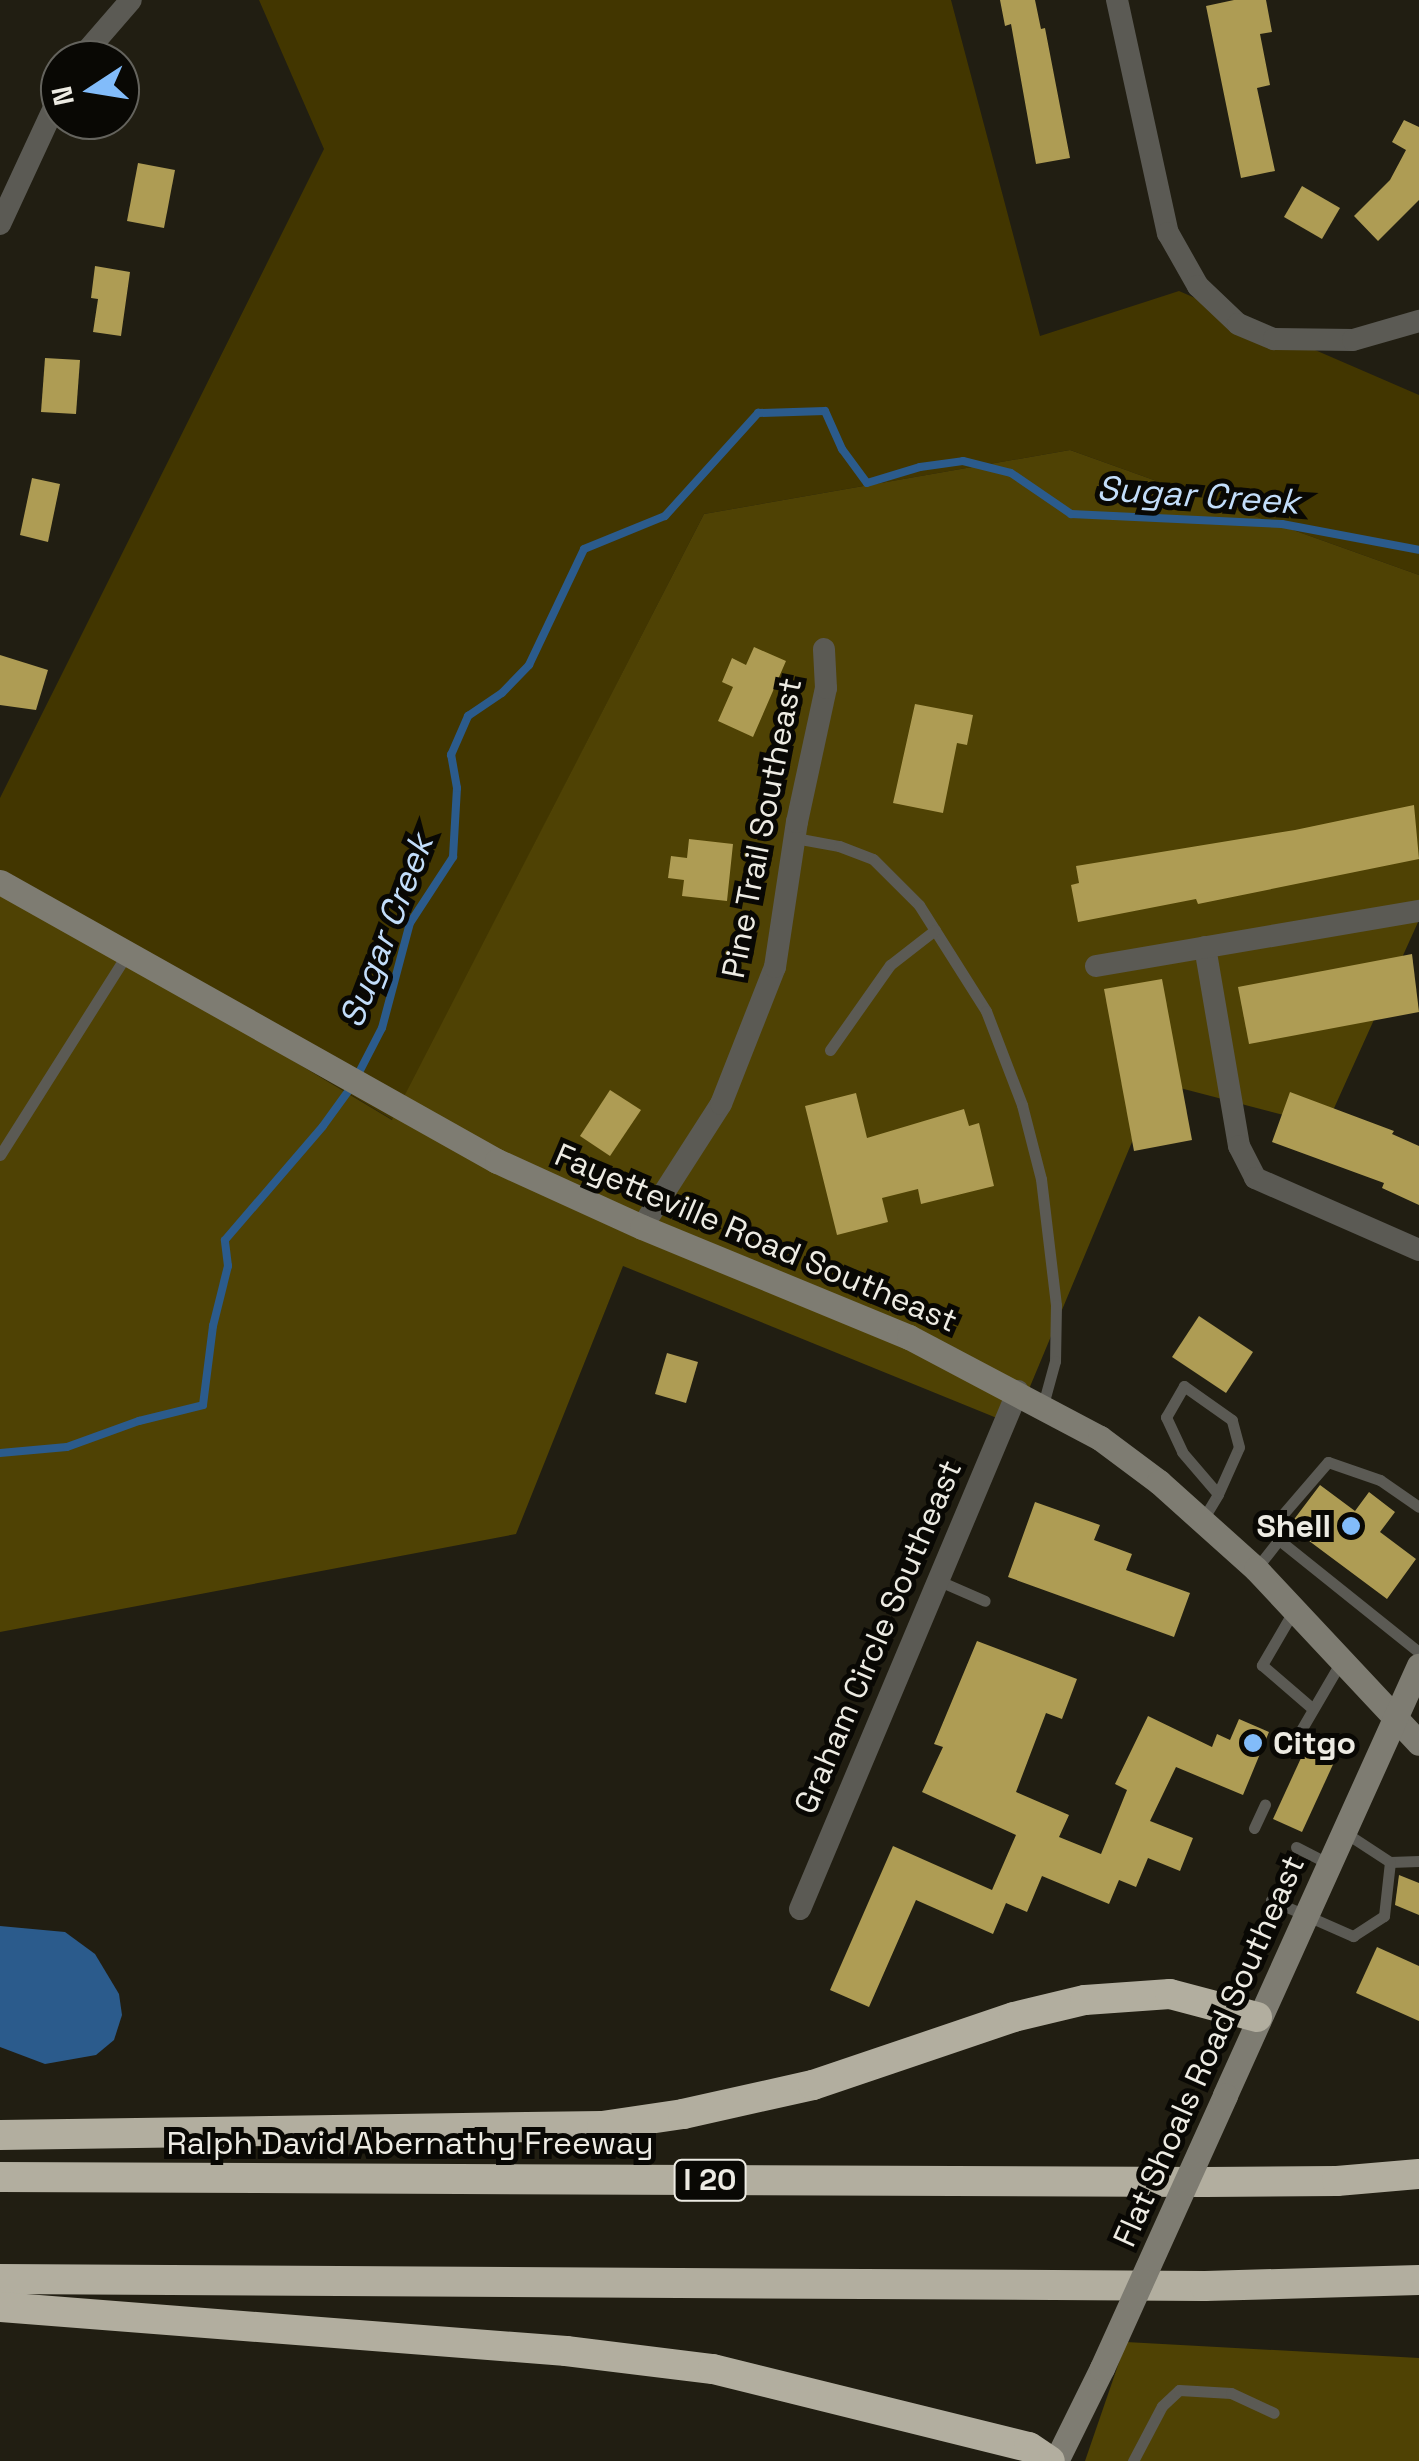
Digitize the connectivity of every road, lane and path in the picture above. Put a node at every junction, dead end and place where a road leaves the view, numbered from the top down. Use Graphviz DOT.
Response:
graph roads {
  1 [pos="131,0"];
  2 [pos="1117,0"];
  3 [pos="96,40"];
  4 [pos="40,139"];
  5 [pos="0,224"];
  6 [pos="1419,321"];
  7 [pos="824,649"];
  8 [pos="794,838"];
  9 [pos="0,882"];
  10 [pos="1419,911"];
  11 [pos="935,930"];
  12 [pos="1205,947"];
  13 [pos="127,954"];
  14 [pos="1096,966"];
  15 [pos="830,1050"];
  16 [pos="0,1155"];
  17 [pos="642,1227"];
  18 [pos="1419,1250"];
  19 [pos="1018,1391"];
  20 [pos="1043,1405"];
  21 [pos="1218,1494"];
  22 [pos="1419,1507"];
  23 [pos="1202,1520"];
  24 [pos="1279,1540"];
  25 [pos="1256,1569"];
  26 [pos="937,1580"];
  27 [pos="985,1601"];
  28 [pos="1294,1610"];
  29 [pos="1419,1652"];
  30 [pos="1342,1660"];
  31 [pos="1419,1666"];
  32 [pos="1313,1710"];
  33 [pos="1395,1717"];
  34 [pos="1419,1744"];
  35 [pos="1290,1749"];
  36 [pos="1265,1804"];
  37 [pos="1254,1828"];
  38 [pos="1343,1831"];
  39 [pos="1296,1847"];
  40 [pos="1390,1862"];
  41 [pos="1419,1862"];
  42 [pos="1328,1863"];
  43 [pos="1271,1900"];
  44 [pos="800,1909"];
  45 [pos="1304,1915"];
  46 [pos="1257,2017"];
  47 [pos="0,2135"];
  48 [pos="1419,2174"];
  49 [pos="0,2177"];
  50 [pos="0,2279"];
  51 [pos="1419,2280"];
  52 [pos="0,2308"];
  53 [pos="1274,2413"];
  54 [pos="1053,2461"];
  55 [pos="1133,2461"];
  1 -- 3 [label="street"];
  2 -- 6 [label="street"];
  4 -- 5 [label="street"];
  7 -- 8 [label="street, Pine Trail Southeast"];
  8 -- 11 [label="lane"];
  8 -- 17 [label="street, Pine Trail Southeast"];
  9 -- 13 [label="street, Fayetteville Road Southeast"];
  10 -- 12 [label="street"];
  11 -- 15 [label="lane"];
  11 -- 20 [label="lane"];
  12 -- 14 [label="street"];
  12 -- 18 [label="street"];
  13 -- 16 [label="lane"];
  13 -- 17 [label="street, Fayetteville Road Southeast"];
  17 -- 19 [label="street, Fayetteville Road Southeast"];
  19 -- 20 [label="street, Fayetteville Road Southeast"];
  19 -- 26 [label="street, Graham Circle Southeast"];
  20 -- 23 [label="street, Fayetteville Road Southeast"];
  21 -- 21 [label="lane"];
  21 -- 23 [label="lane"];
  22 -- 24 [label="lane"];
  23 -- 25 [label="street, Fayetteville Road Southeast"];
  24 -- 25 [label="lane"];
  24 -- 29 [label="lane"];
  25 -- 28 [label="street, Fayetteville Road Southeast"];
  26 -- 27 [label="lane"];
  26 -- 44 [label="street, Graham Circle Southeast"];
  28 -- 30 [label="street, Fayetteville Road Southeast"];
  28 -- 32 [label="lane"];
  30 -- 32 [label="lane"];
  30 -- 33 [label="street, Fayetteville Road Southeast"];
  31 -- 33 [label="street, Flat Shoals Road Southeast"];
  32 -- 35 [label="lane"];
  33 -- 34 [label="street, Fayetteville Road Southeast"];
  33 -- 38 [label="street, Flat Shoals Road Southeast"];
  36 -- 37 [label="lane"];
  38 -- 40 [label="lane"];
  38 -- 42 [label="street, Flat Shoals Road Southeast"];
  39 -- 42 [label="lane"];
  40 -- 41 [label="lane"];
  40 -- 45 [label="lane"];
  42 -- 45 [label="street, Flat Shoals Road Southeast"];
  43 -- 45 [label="lane"];
  45 -- 46 [label="street, Flat Shoals Road Southeast"];
  46 -- 47 [label="highway"];
  46 -- 54 [label="street, Flat Shoals Road Southeast, bridge"];
  48 -- 49 [label="highway, Ralph David Abernathy Freeway / I 20"];
  50 -- 51 [label="highway"];
  52 -- 54 [label="highway"];
  53 -- 55 [label="lane"];
}
